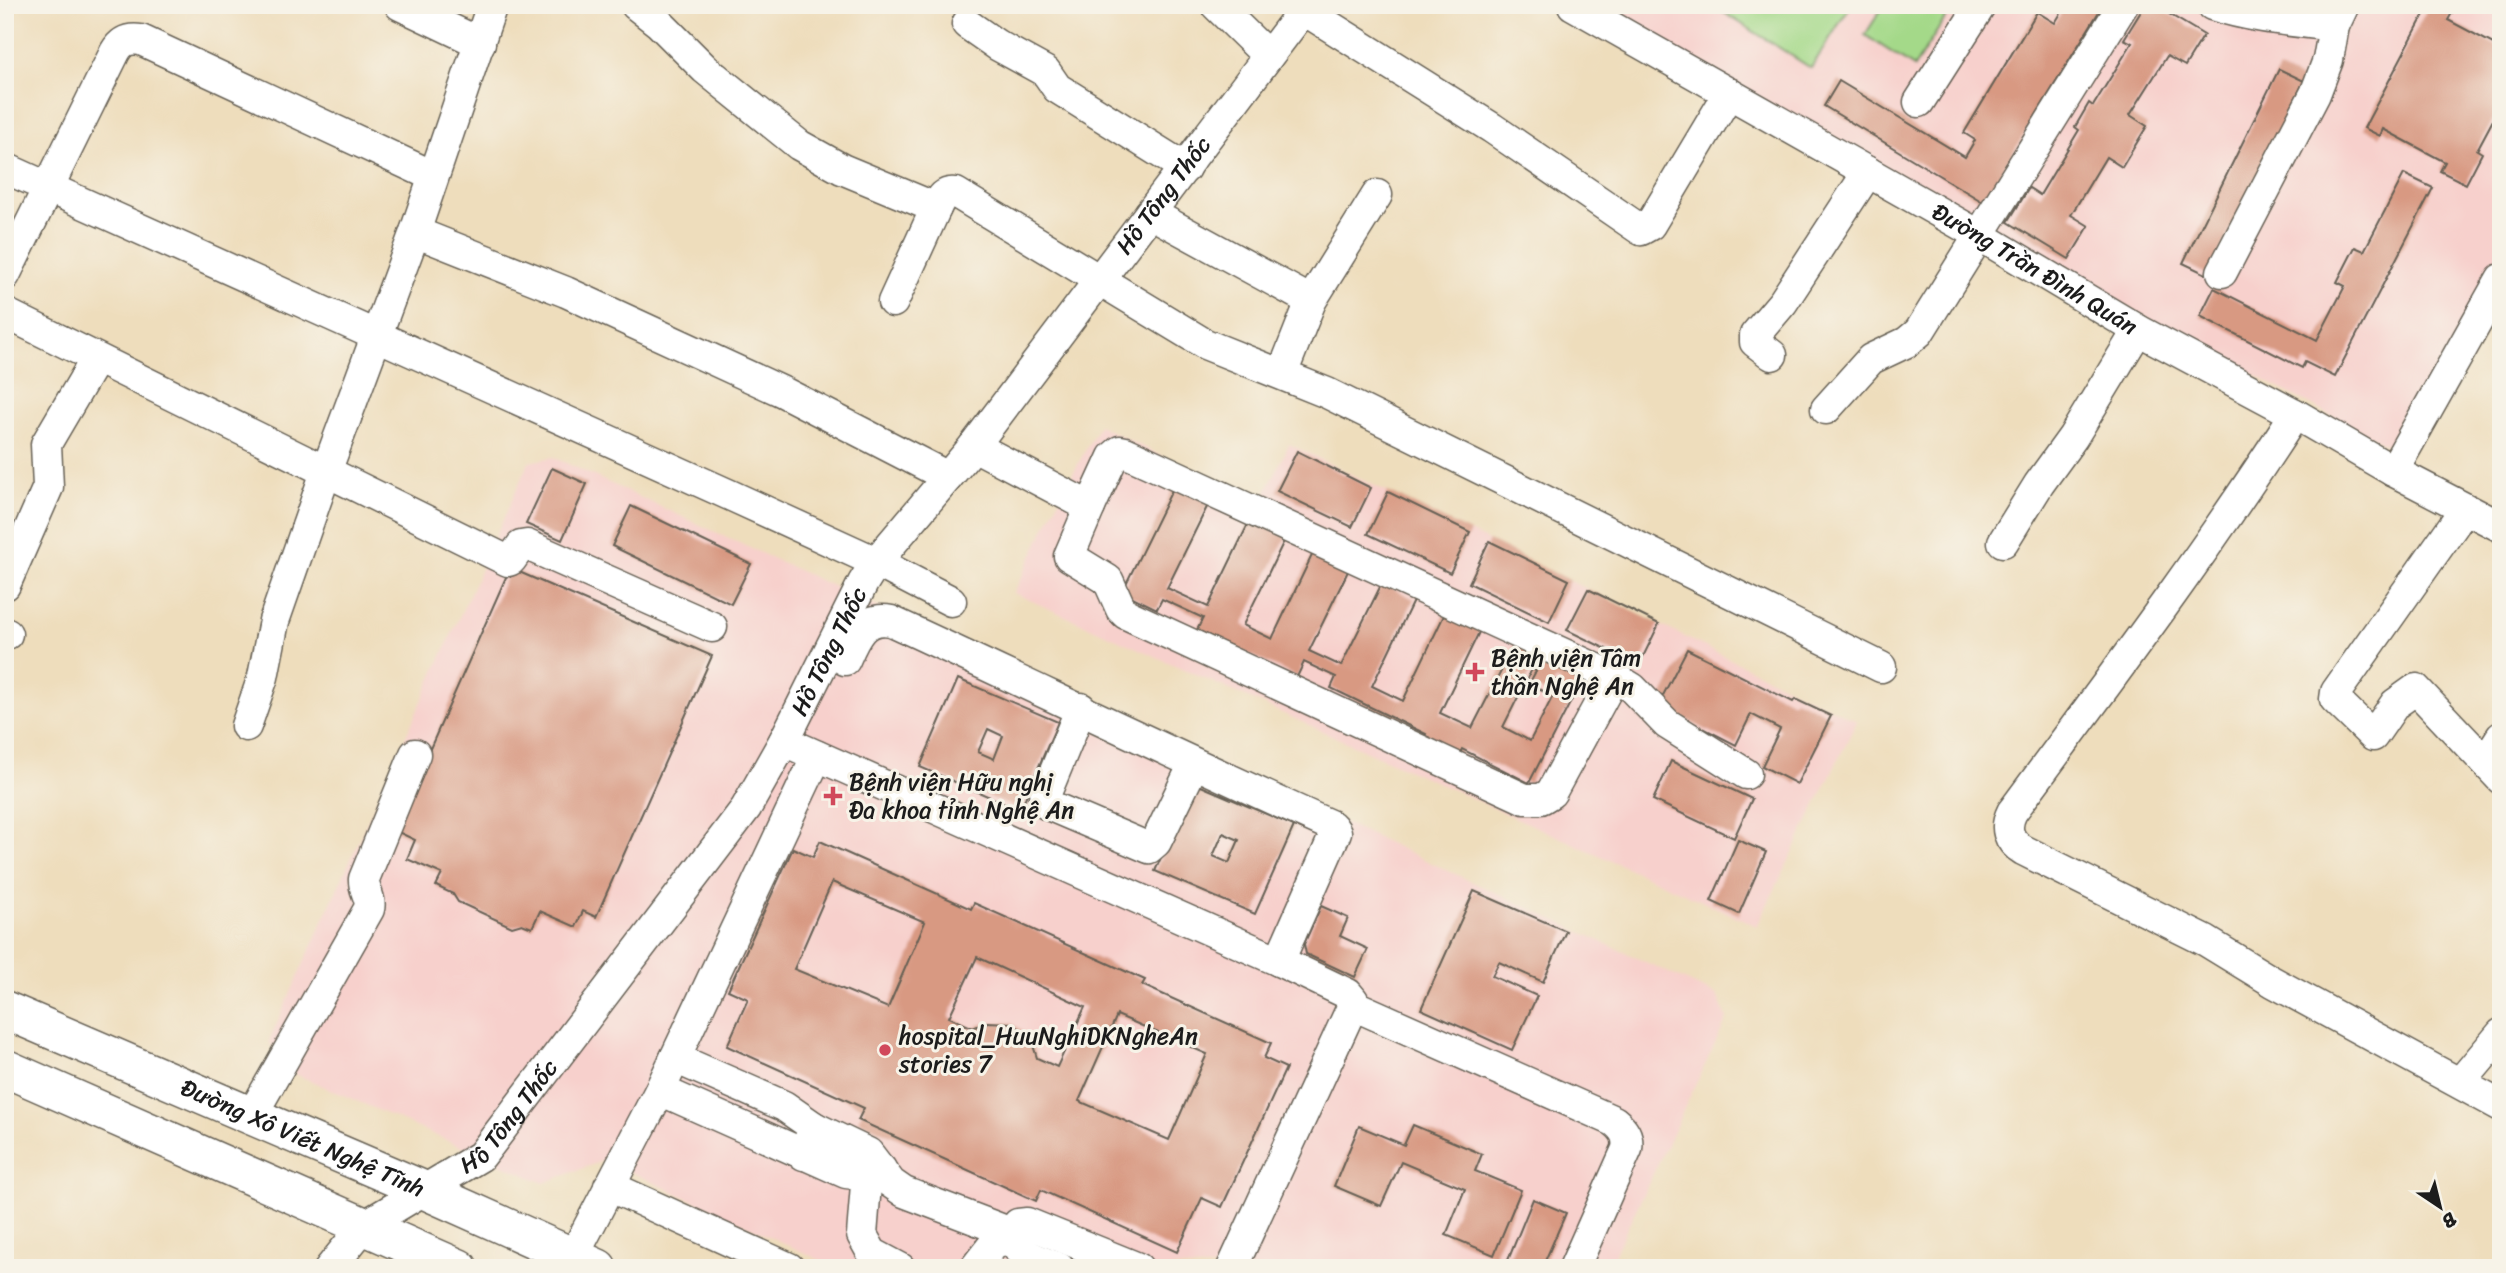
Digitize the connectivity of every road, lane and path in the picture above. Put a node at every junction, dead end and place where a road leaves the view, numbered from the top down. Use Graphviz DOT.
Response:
graph roads {
  1 [pos="400,5"];
  2 [pos="492,5"];
  3 [pos="636,5"];
  4 [pos="1216,5"];
  5 [pos="1573,5"];
  6 [pos="1981,5"];
  7 [pos="2123,5"];
  8 [pos="2212,5"];
  9 [pos="1306,7"];
  10 [pos="2339,15"];
  11 [pos="967,24"];
  12 [pos="480,43"];
  13 [pos="1268,56"];
  14 [pos="1729,93"];
  15 [pos="1919,102"];
  16 [pos="1185,167"];
  17 [pos="5,168"];
  18 [pos="1868,172"];
  19 [pos="433,176"];
  20 [pos="49,188"];
  21 [pos="1377,195"];
  22 [pos="936,208"];
  23 [pos="1150,214"];
  24 [pos="415,232"];
  25 [pos="1979,236"];
  26 [pos="2222,272"];
  27 [pos="5,275"];
  28 [pos="2501,279"];
  29 [pos="1100,280"];
  30 [pos="1311,301"];
  31 [pos="892,302"];
  32 [pos="5,313"];
  33 [pos="2138,330"];
  34 [pos="376,334"];
  35 [pos="1772,355"];
  36 [pos="96,359"];
  37 [pos="1282,374"];
  38 [pos="1826,409"];
  39 [pos="2295,414"];
  40 [pos="974,446"];
  41 [pos="327,469"];
  42 [pos="2393,471"];
  43 [pos="948,477"];
  44 [pos="1090,507"];
  45 [pos="2465,509"];
  46 [pos="2501,527"];
  47 [pos="2003,542"];
  48 [pos="876,562"];
  49 [pos="5,585"];
  50 [pos="951,601"];
  51 [pos="712,627"];
  52 [pos="1881,667"];
  53 [pos="1614,677"];
  54 [pos="1081,708"];
  55 [pos="246,726"];
  56 [pos="802,749"];
  57 [pos="415,754"];
  58 [pos="2496,759"];
  59 [pos="1194,764"];
  60 [pos="1746,774"];
  61 [pos="1279,961"];
  62 [pos="1353,1005"];
  63 [pos="5,1010"];
  64 [pos="2501,1034"];
  65 [pos="675,1058"];
  66 [pos="5,1068"];
  67 [pos="2460,1083"];
  68 [pos="660,1090"];
  69 [pos="2501,1106"];
  70 [pos="252,1115"];
  71 [pos="814,1127"];
  72 [pos="804,1155"];
  73 [pos="874,1171"];
  74 [pos="610,1186"];
  75 [pos="424,1189"];
  76 [pos="364,1226"];
  77 [pos="1007,1232"];
  78 [pos="586,1262"];
  79 [pos="330,1268"];
  80 [pos="459,1268"];
  81 [pos="789,1268"];
  82 [pos="900,1268"];
  83 [pos="975,1268"];
  84 [pos="1059,1268"];
  85 [pos="1138,1268"];
  86 [pos="1232,1268"];
  87 [pos="1574,1268"];
  1 -- 12 [label="street"];
  2 -- 12 [label="street"];
  3 -- 22 [label="street"];
  4 -- 13 [label="street"];
  5 -- 14 [label="street, Đường Trần Đình Quán"];
  6 -- 15 [label="street"];
  7 -- 25 [label="street"];
  8 -- 10 [label="street"];
  9 -- 13 [label="street, Hồ Tông Thốc"];
  9 -- 14 [label="street"];
  10 -- 26 [label="street"];
  11 -- 16 [label="street"];
  12 -- 19 [label="street"];
  13 -- 16 [label="street, Hồ Tông Thốc"];
  14 -- 18 [label="street, Đường Trần Đình Quán"];
  16 -- 23 [label="street, Hồ Tông Thốc"];
  17 -- 20 [label="street"];
  18 -- 25 [label="street, Đường Trần Đình Quán"];
  18 -- 35 [label="street"];
  19 -- 20 [label="street"];
  19 -- 24 [label="street"];
  20 -- 27 [label="street"];
  20 -- 34 [label="street"];
  21 -- 30 [label="street"];
  22 -- 29 [label="street"];
  22 -- 31 [label="street"];
  23 -- 29 [label="street, Hồ Tông Thốc"];
  23 -- 30 [label="street"];
  24 -- 34 [label="street"];
  24 -- 43 [label="street"];
  25 -- 33 [label="street, Đường Trần Đình Quán"];
  25 -- 38 [label="street"];
  28 -- 42 [label="street"];
  29 -- 37 [label="street"];
  29 -- 40 [label="street, Hồ Tông Thốc"];
  30 -- 37 [label="street"];
  32 -- 36 [label="street"];
  33 -- 39 [label="street, Đường Trần Đình Quán"];
  33 -- 47 [label="street"];
  34 -- 41 [label="street"];
  34 -- 48 [label="street"];
  36 -- 41 [label="street"];
  36 -- 49 [label="street"];
  37 -- 52 [label="street"];
  39 -- 42 [label="street, Đường Trần Đình Quán"];
  39 -- 67 [label="street"];
  40 -- 43 [label="street, Hồ Tông Thốc"];
  40 -- 44 [label="street"];
  41 -- 51 [label="street"];
  41 -- 55 [label="street"];
  42 -- 45 [label="street, Đường Trần Đình Quán"];
  43 -- 48 [label="street, Hồ Tông Thốc"];
  44 -- 53 [label="street"];
  44 -- 53 [label="street"];
  45 -- 46 [label="street, Đường Trần Đình Quán"];
  45 -- 58 [label="street"];
  48 -- 50 [label="street"];
  48 -- 56 [label="street, Hồ Tông Thốc"];
  53 -- 60 [label="street"];
  54 -- 56 [label="street"];
  54 -- 59 [label="street"];
  54 -- 59 [label="street"];
  56 -- 61 [label="street"];
  56 -- 65 [label="street"];
  56 -- 75 [label="street, Hồ Tông Thốc"];
  57 -- 70 [label="street"];
  59 -- 61 [label="street"];
  61 -- 62 [label="street"];
  62 -- 86 [label="street"];
  62 -- 87 [label="street"];
  63 -- 70 [label="main road, Đường Xô Viết Nghệ Tĩnh"];
  64 -- 67 [label="street"];
  65 -- 68 [label="street"];
  65 -- 71 [label="street"];
  66 -- 76 [label="main road"];
  67 -- 69 [label="street"];
  68 -- 72 [label="street"];
  68 -- 74 [label="street"];
  70 -- 75 [label="main road, Đường Xô Viết Nghệ Tĩnh"];
  71 -- 72 [label="street"];
  71 -- 73 [label="street"];
  72 -- 73 [label="street"];
  73 -- 77 [label="street"];
  73 -- 82 [label="street"];
  74 -- 78 [label="street"];
  74 -- 81 [label="street"];
  75 -- 76 [label="street, Hồ Tông Thốc"];
  75 -- 78 [label="main road, Đường Xô Viết Nghệ Tĩnh"];
  76 -- 79 [label="street, Hồ Tông Thốc"];
  76 -- 80 [label="main road"];
  77 -- 83 [label="street"];
  77 -- 84 [label="street"];
  77 -- 85 [label="street"];
}
